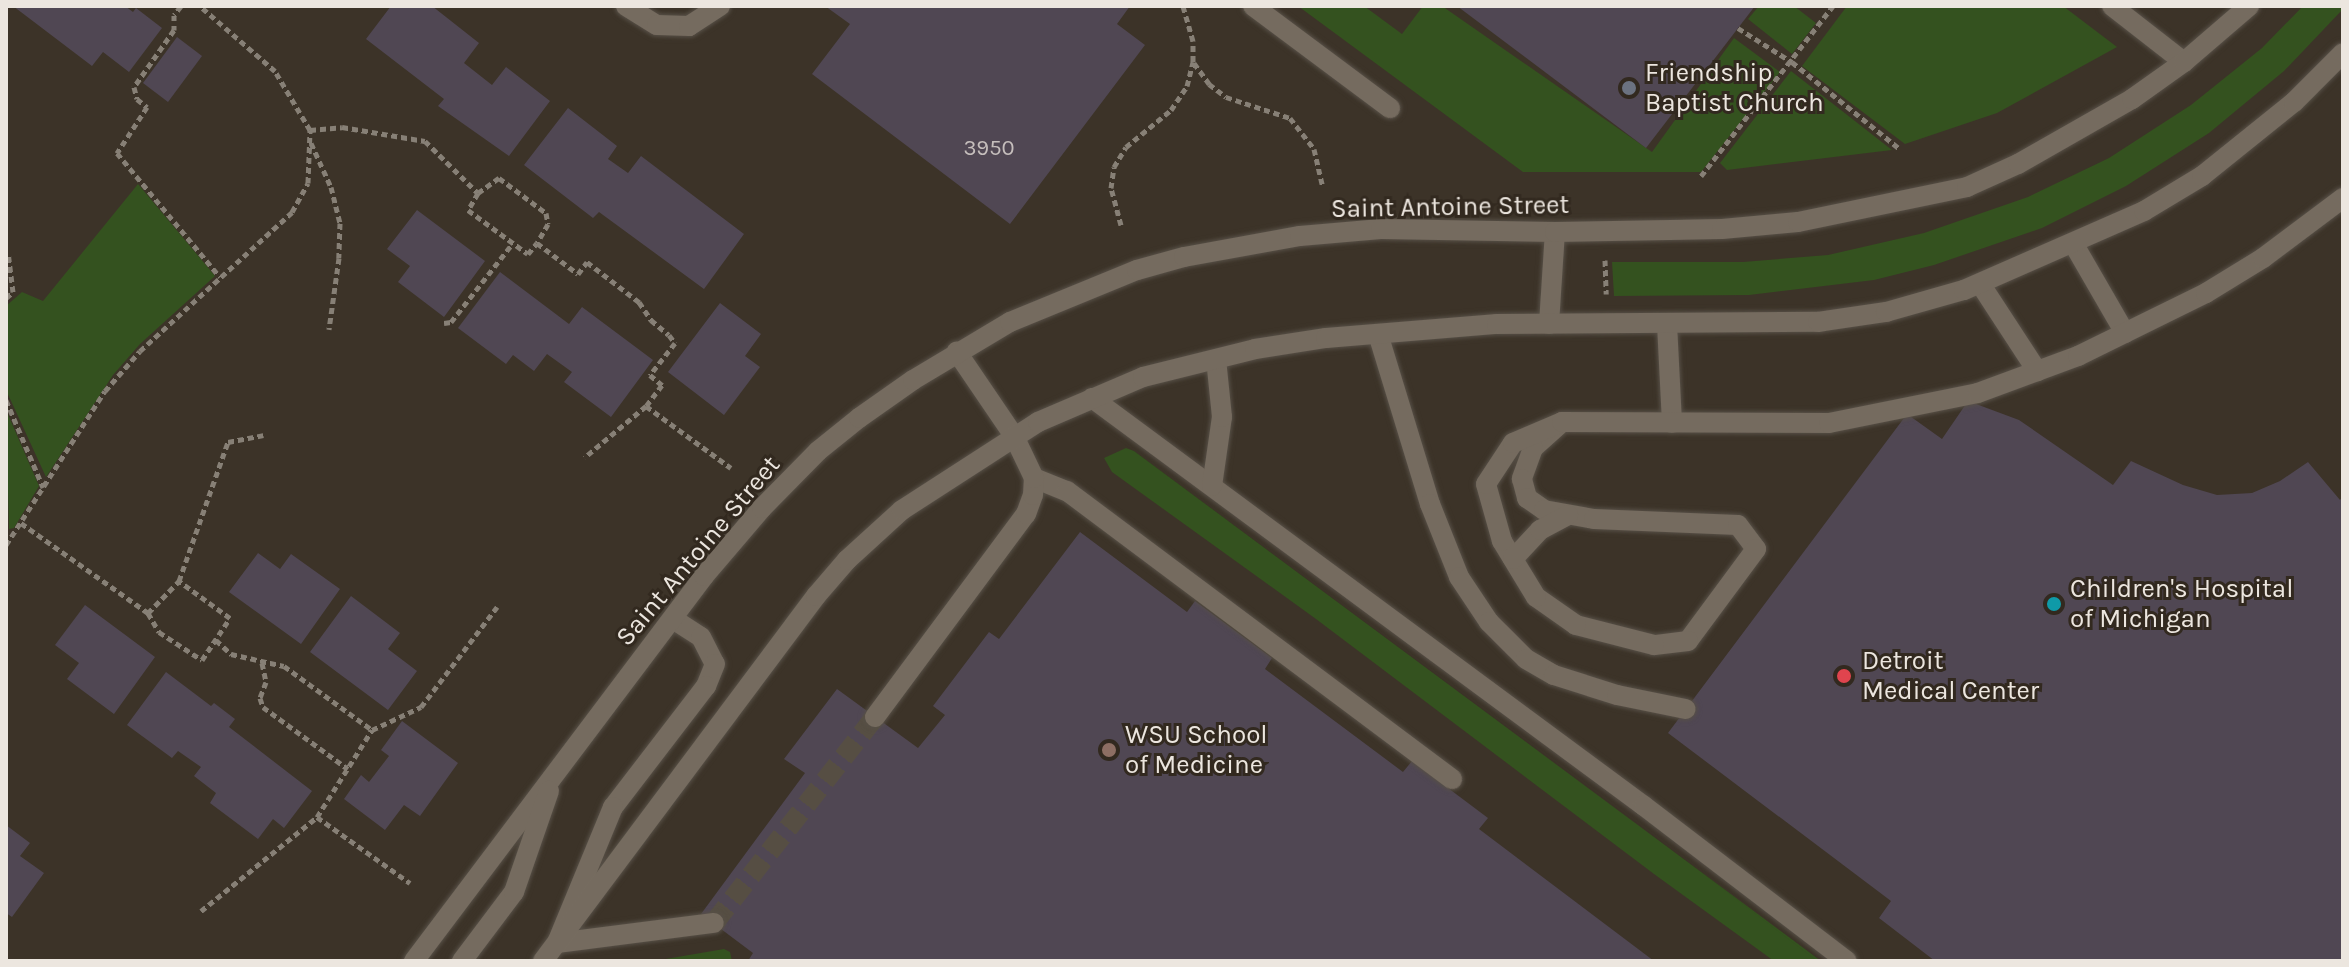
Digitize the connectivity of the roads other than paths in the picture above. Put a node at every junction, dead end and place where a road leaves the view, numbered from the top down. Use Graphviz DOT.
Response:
graph roads {
  1 [pos="626,6"];
  2 [pos="720,6"];
  3 [pos="1253,6"];
  4 [pos="2112,6"];
  5 [pos="2249,6"];
  6 [pos="2343,53"];
  7 [pos="2184,62"];
  8 [pos="1390,108"];
  9 [pos="2343,198"];
  10 [pos="1555,232"];
  11 [pos="2073,243"];
  12 [pos="1981,285"];
  13 [pos="1549,324"];
  14 [pos="1667,324"];
  15 [pos="2125,333"];
  16 [pos="1378,334"];
  17 [pos="957,352"];
  18 [pos="1216,359"];
  19 [pos="2037,371"];
  20 [pos="1092,398"];
  21 [pos="1562,422"];
  22 [pos="1672,423"];
  23 [pos="1014,436"];
  24 [pos="1034,478"];
  25 [pos="1212,486"];
  26 [pos="1568,515"];
  27 [pos="1513,559"];
  28 [pos="673,619"];
  29 [pos="1686,709"];
  30 [pos="875,717"];
  31 [pos="555,772"];
  32 [pos="1452,779"];
  33 [pos="714,923"];
  34 [pos="557,943"];
  35 [pos="414,961"];
  36 [pos="462,961"];
  37 [pos="543,961"];
  38 [pos="1847,961"];
  1 -- 2 [label="street"];
  3 -- 8 [label="street"];
  4 -- 7 [label="street"];
  5 -- 7 [label="street, Saint Antoine Street"];
  6 -- 11 [label="street"];
  7 -- 10 [label="street, Saint Antoine Street"];
  9 -- 15 [label="street"];
  10 -- 13 [label="street"];
  10 -- 17 [label="street, Saint Antoine Street"];
  11 -- 12 [label="street"];
  11 -- 15 [label="street"];
  12 -- 14 [label="street"];
  12 -- 19 [label="street"];
  13 -- 14 [label="street"];
  13 -- 16 [label="street"];
  14 -- 22 [label="street"];
  15 -- 19 [label="street"];
  16 -- 18 [label="street"];
  16 -- 29 [label="street"];
  17 -- 23 [label="street"];
  17 -- 28 [label="street, Saint Antoine Street"];
  18 -- 20 [label="street"];
  18 -- 25 [label="street"];
  19 -- 22 [label="street"];
  20 -- 23 [label="street"];
  20 -- 25 [label="street"];
  21 -- 22 [label="street"];
  21 -- 26 [label="street"];
  21 -- 27 [label="street"];
  23 -- 24 [label="street"];
  23 -- 34 [label="street"];
  24 -- 30 [label="street"];
  24 -- 32 [label="street"];
  25 -- 38 [label="street"];
  26 -- 27 [label="street"];
  26 -- 27 [label="street"];
  28 -- 31 [label="street, Saint Antoine Street"];
  28 -- 34 [label="street"];
  31 -- 35 [label="street, Saint Antoine Street"];
  31 -- 36 [label="street"];
  33 -- 34 [label="street"];
  34 -- 37 [label="street"];
}
